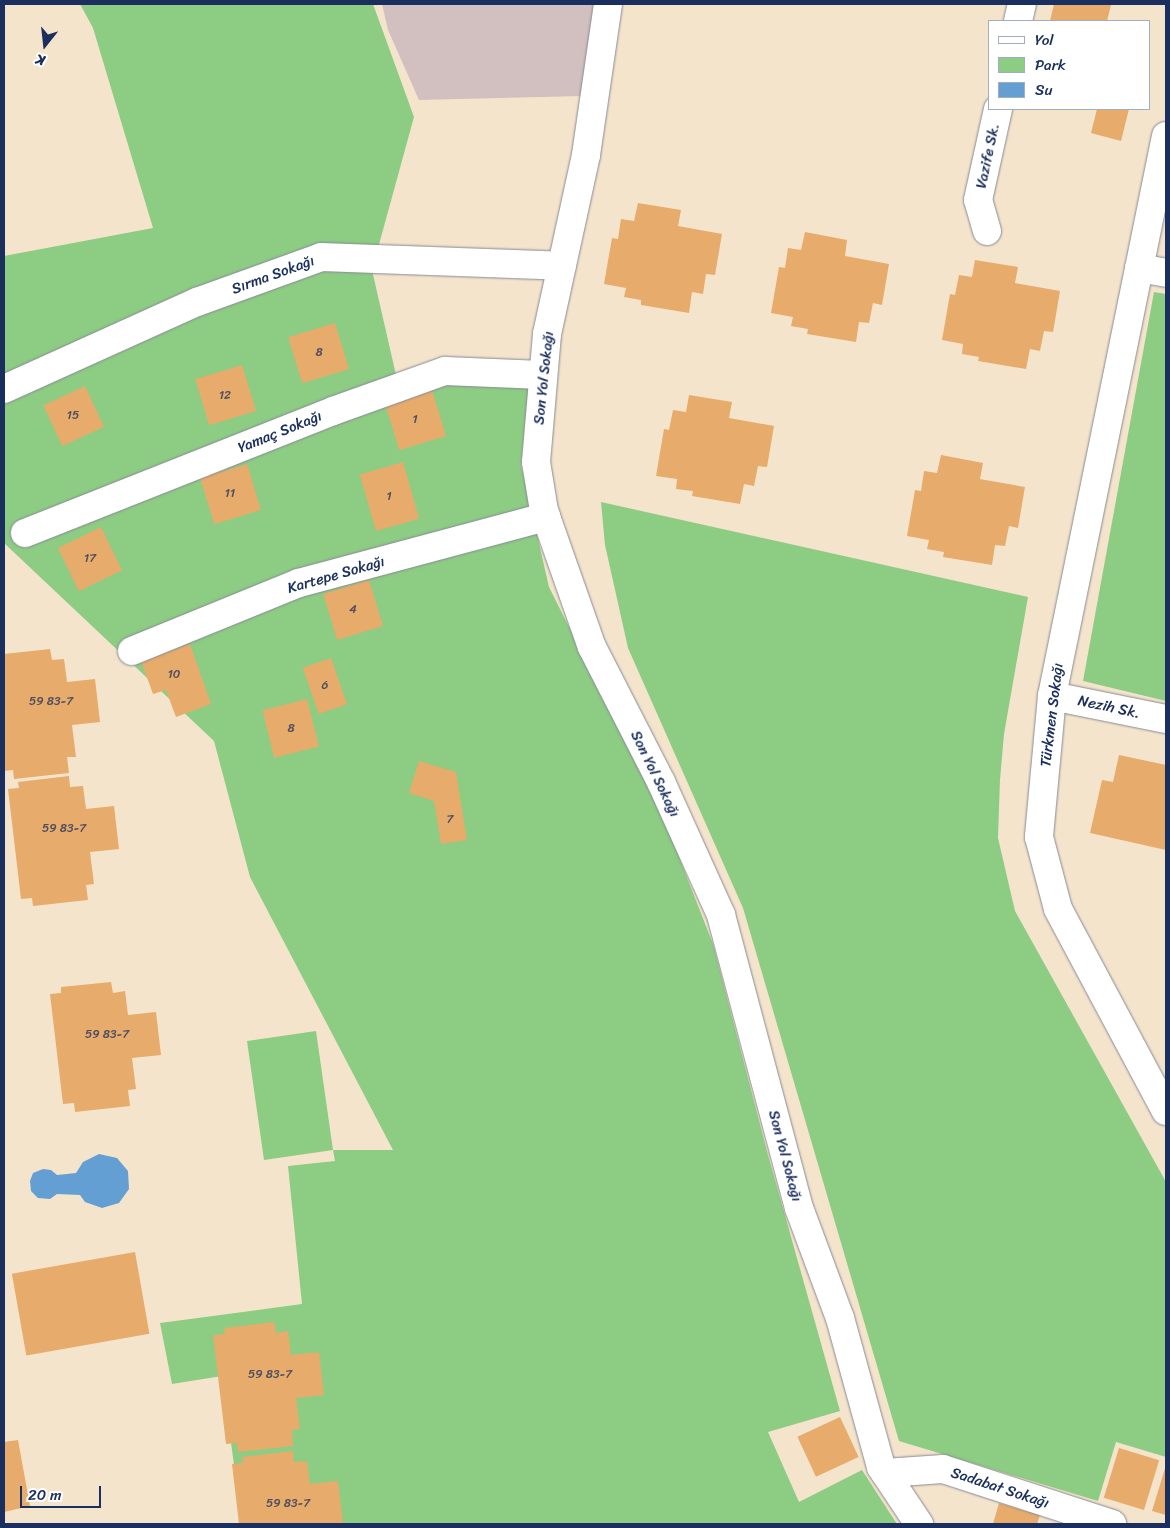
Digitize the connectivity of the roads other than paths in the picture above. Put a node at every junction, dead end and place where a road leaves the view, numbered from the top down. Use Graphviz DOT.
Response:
graph roads {
  1 [pos="608,4"];
  2 [pos="1022,4"];
  3 [pos="1018,20"];
  4 [pos="998,110"];
  5 [pos="1166,136"];
  6 [pos="987,231"];
  7 [pos="562,266"];
  8 [pos="1139,268"];
  9 [pos="1166,273"];
  10 [pos="542,375"];
  11 [pos="4,389"];
  12 [pos="546,517"];
  13 [pos="26,534"];
  14 [pos="132,651"];
  15 [pos="1052,696"];
  16 [pos="1166,719"];
  17 [pos="1166,1111"];
  18 [pos="885,1473"];
  19 [pos="919,1524"];
  20 [pos="1112,1524"];
  1 -- 7 [label="street, Son Yol Sokağı"];
  2 -- 3 [label="street"];
  4 -- 6 [label="street, Vazife Sk."];
  5 -- 8 [label="street, Türkmen Sokağı"];
  7 -- 10 [label="street, Son Yol Sokağı"];
  7 -- 11 [label="street, Sırma Sokağı"];
  8 -- 9 [label="street"];
  8 -- 15 [label="street, Türkmen Sokağı"];
  10 -- 12 [label="street, Son Yol Sokağı"];
  10 -- 13 [label="street, Yamaç Sokağı"];
  12 -- 14 [label="street, Kartepe Sokağı"];
  12 -- 18 [label="street, Son Yol Sokağı"];
  15 -- 16 [label="street, Nezih Sk."];
  15 -- 17 [label="street, Türkmen Sokağı"];
  18 -- 19 [label="street, Son Yol Sokağı"];
  18 -- 20 [label="street, Sadabat Sokağı"];
}
